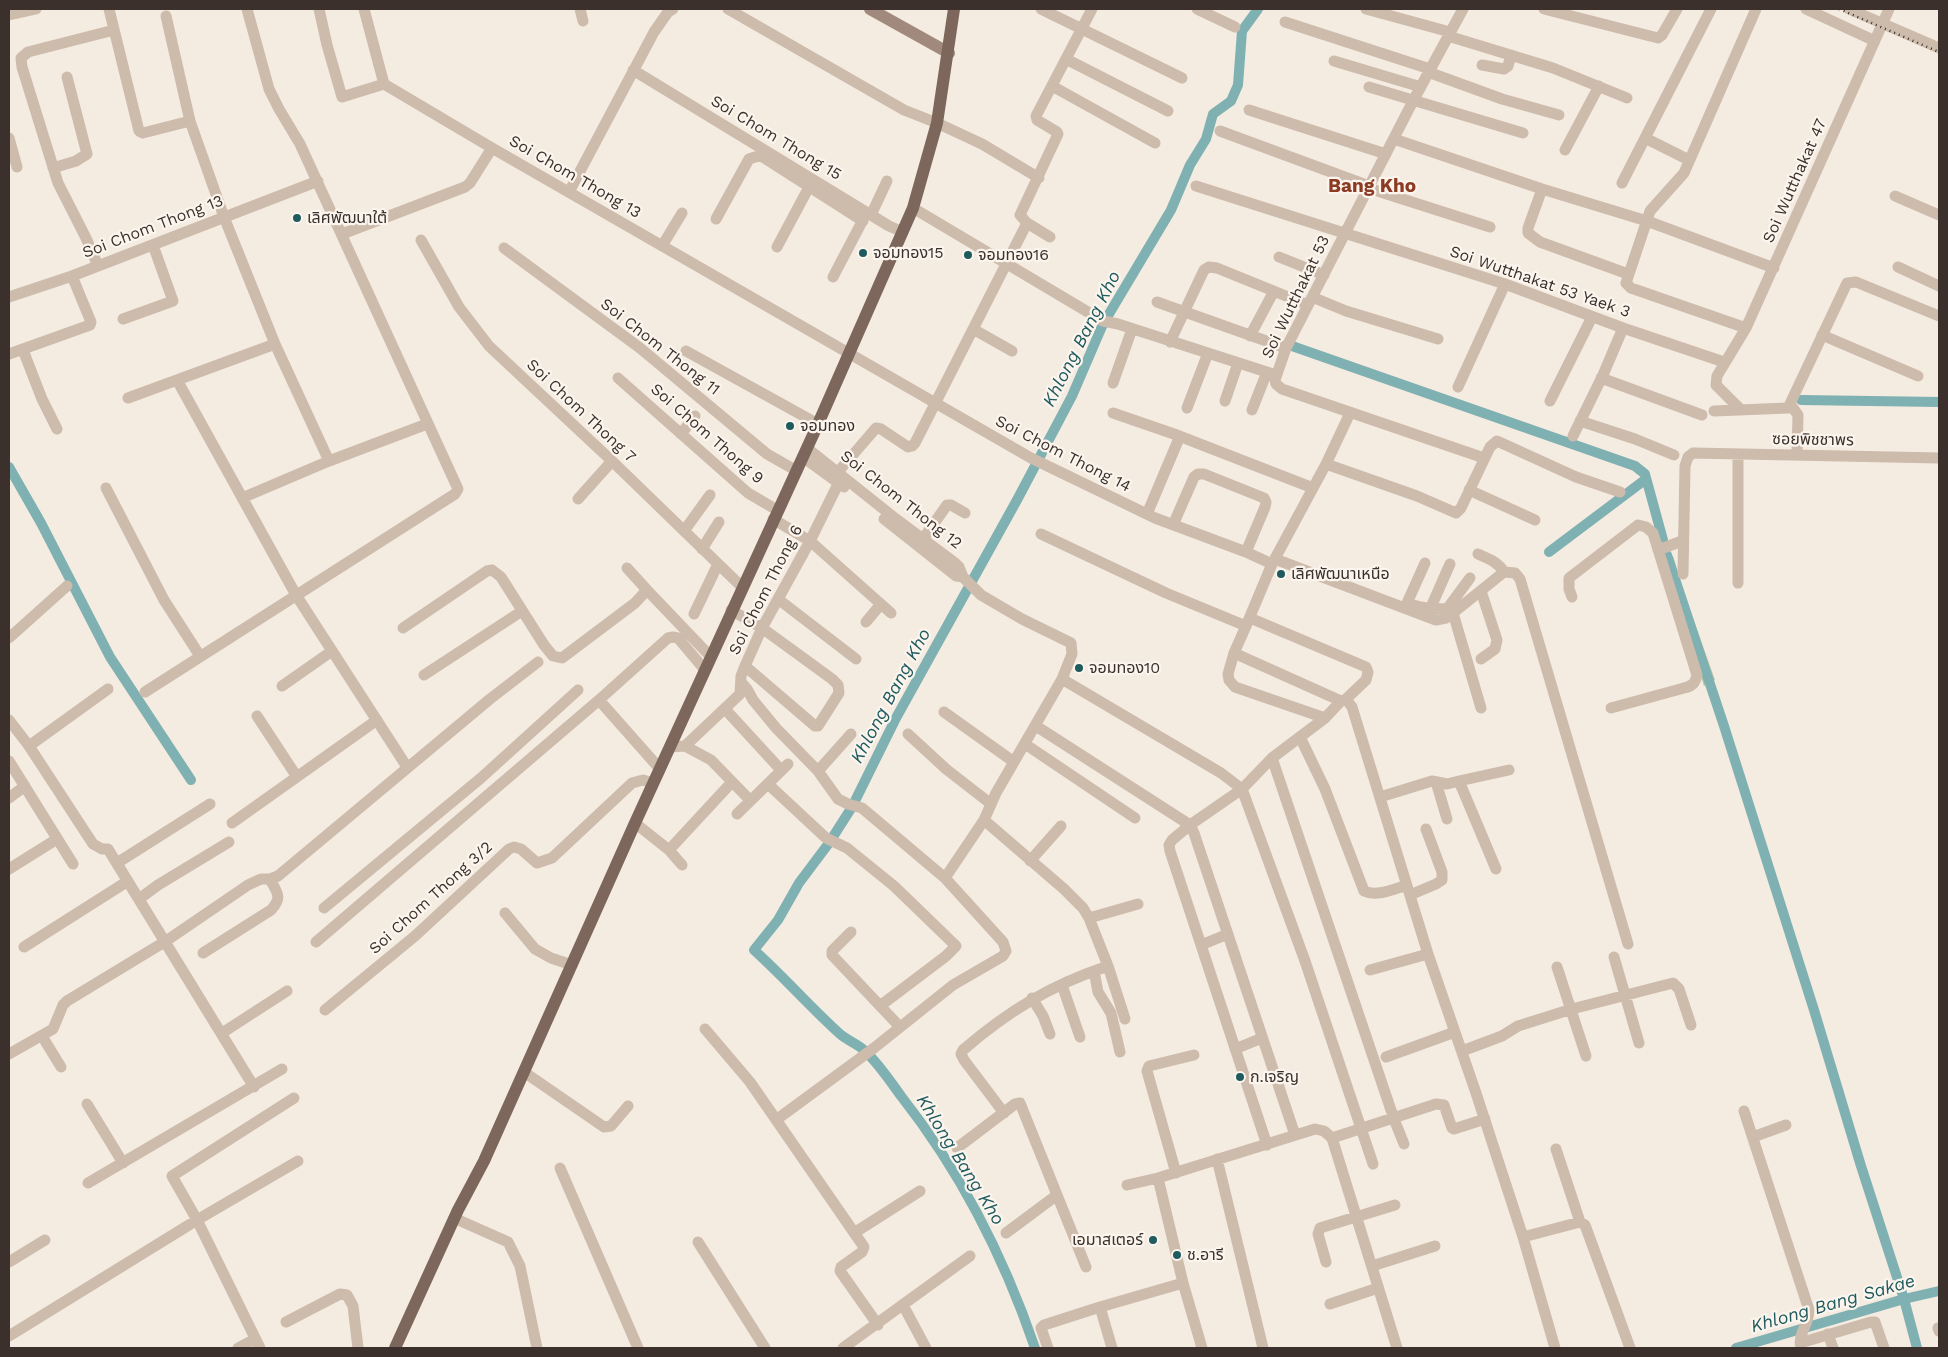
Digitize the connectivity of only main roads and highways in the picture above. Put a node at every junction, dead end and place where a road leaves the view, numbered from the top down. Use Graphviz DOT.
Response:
graph roads {
  1 [pos="954,9"];
  2 [pos="397,1347"];
  1 -- 2 [label="main road"];
}
